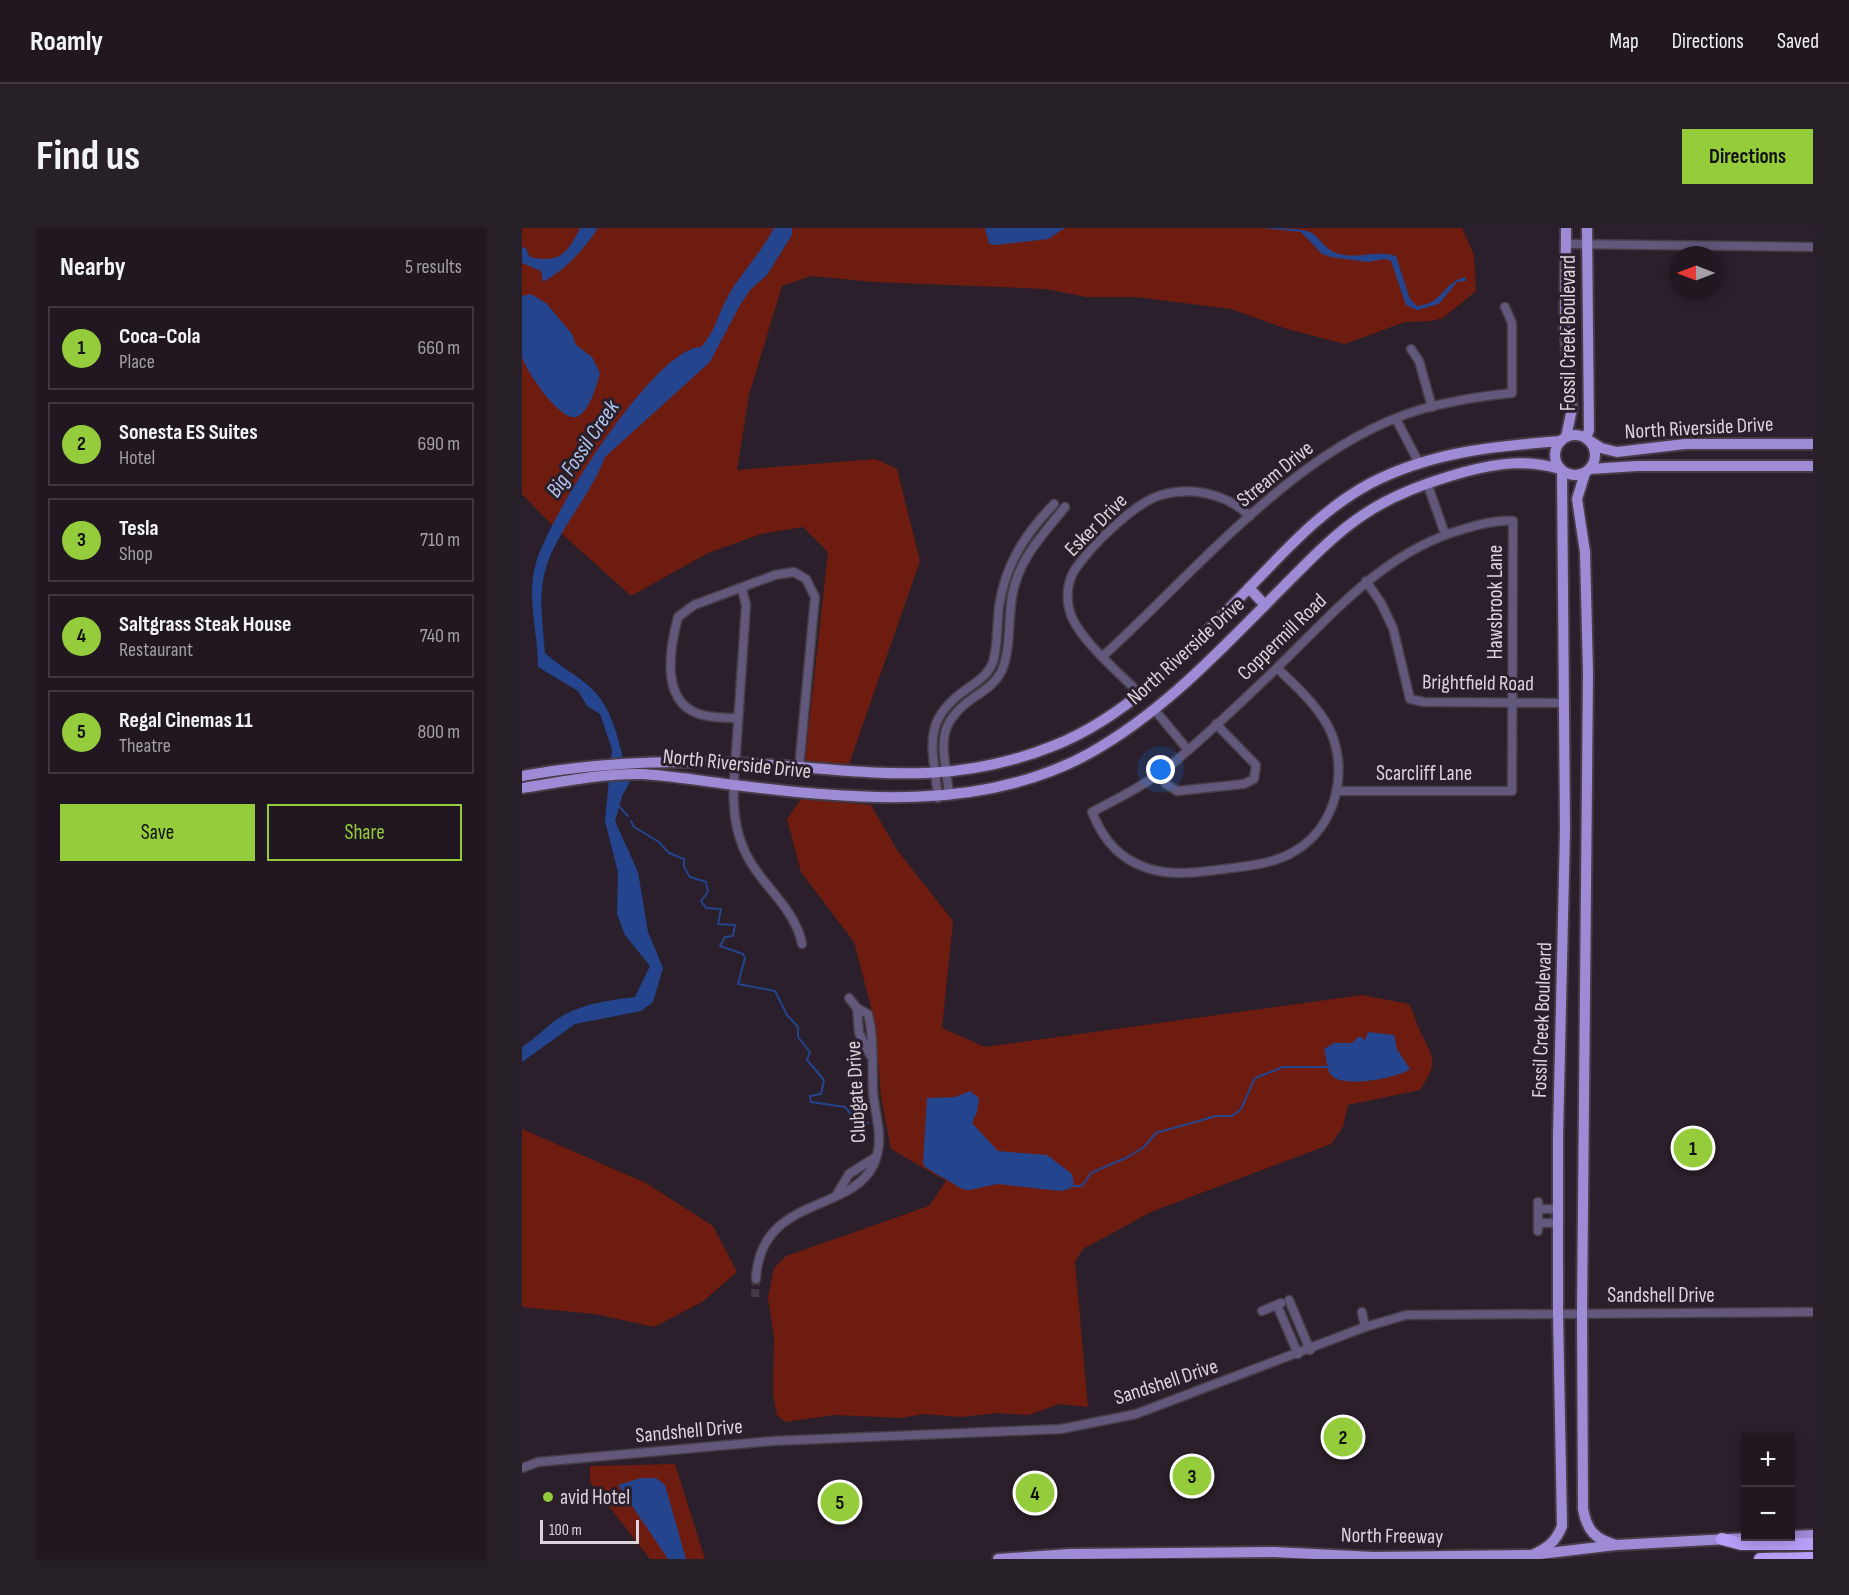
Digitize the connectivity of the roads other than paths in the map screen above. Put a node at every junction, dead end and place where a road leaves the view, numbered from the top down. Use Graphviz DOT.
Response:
graph roads {
  1 [pos="1566,228"];
  2 [pos="1587,228"];
  3 [pos="1566,244"];
  4 [pos="1587,244"];
  5 [pos="1813,247"];
  6 [pos="1505,307"];
  7 [pos="1411,349"];
  8 [pos="1432,407"];
  9 [pos="1396,419"];
  10 [pos="1563,439"];
  11 [pos="1588,440"];
  12 [pos="1813,444"];
  13 [pos="1419,463"];
  14 [pos="1813,466"];
  15 [pos="1561,470"];
  16 [pos="1588,471"];
  17 [pos="1427,483"];
  18 [pos="1054,504"];
  19 [pos="1065,507"];
  20 [pos="1250,516"];
  21 [pos="1513,521"];
  22 [pos="1445,534"];
  23 [pos="1366,581"];
  24 [pos="1249,588"];
  25 [pos="741,589"];
  26 [pos="1265,605"];
  27 [pos="1103,656"];
  28 [pos="1277,668"];
  29 [pos="1141,695"];
  30 [pos="1513,702"];
  31 [pos="1565,703"];
  32 [pos="1154,709"];
  33 [pos="737,718"];
  34 [pos="1216,724"];
  35 [pos="1188,750"];
  36 [pos="735,763"];
  37 [pos="799,768"];
  38 [pos="636,769"];
  39 [pos="947,772"];
  40 [pos="1160,773"];
  41 [pos="936,774"];
  42 [pos="522,776"];
  43 [pos="734,784"];
  44 [pos="522,788"];
  45 [pos="1336,790"];
  46 [pos="1512,791"];
  47 [pos="943,797"];
  48 [pos="1564,920"];
  49 [pos="1585,921"];
  50 [pos="801,944"];
  51 [pos="849,998"];
  52 [pos="1558,1209"];
  53 [pos="1559,1223"];
  54 [pos="756,1279"];
  55 [pos="1277,1305"];
  56 [pos="1262,1311"];
  57 [pos="1362,1312"];
  58 [pos="1813,1312"];
  59 [pos="1558,1313"];
  60 [pos="1582,1313"];
  61 [pos="1365,1327"];
  62 [pos="1310,1350"];
  63 [pos="1298,1354"];
  64 [pos="522,1468"];
  65 [pos="1813,1535"];
  66 [pos="1795,1536"];
  67 [pos="1741,1538"];
  68 [pos="1722,1539"];
  69 [pos="1813,1544"];
  70 [pos="1616,1545"];
  71 [pos="1532,1555"];
  72 [pos="1813,1558"];
  73 [pos="998,1559"];
  74 [pos="1760,1559"];
  1 -- 3 [label="main road, Fossil Creek Boulevard"];
  2 -- 4 [label="main road, Fossil Creek Boulevard"];
  3 -- 4 [label="street"];
  3 -- 10 [label="main road, Fossil Creek Boulevard"];
  4 -- 5 [label="street"];
  4 -- 11 [label="main road, Fossil Creek Boulevard"];
  6 -- 8 [label="street, Stream Drive"];
  7 -- 8 [label="street"];
  8 -- 9 [label="street, Stream Drive"];
  9 -- 13 [label="street"];
  9 -- 20 [label="street, Stream Drive"];
  10 -- 11 [label="main road"];
  10 -- 13 [label="main road, North Riverside Drive"];
  10 -- 15 [label="main road"];
  11 -- 12 [label="main road, North Riverside Drive"];
  11 -- 16 [label="main road"];
  13 -- 17 [label="main road"];
  13 -- 24 [label="main road, North Riverside Drive"];
  14 -- 16 [label="main road, North Riverside Drive"];
  15 -- 16 [label="main road"];
  15 -- 17 [label="main road, North Riverside Drive"];
  15 -- 31 [label="main road, Fossil Creek Boulevard"];
  16 -- 49 [label="main road, Fossil Creek Boulevard"];
  17 -- 22 [label="street"];
  17 -- 26 [label="main road, North Riverside Drive"];
  18 -- 41 [label="street"];
  19 -- 39 [label="street"];
  20 -- 27 [label="street, Stream Drive"];
  20 -- 27 [label="street, Esker Drive"];
  21 -- 22 [label="street, Coppermill Road"];
  21 -- 30 [label="street, Hawsbrook Lane"];
  22 -- 23 [label="street, Coppermill Road"];
  23 -- 28 [label="street, Coppermill Road"];
  23 -- 30 [label="street, Brightfield Road"];
  24 -- 26 [label="main road"];
  24 -- 29 [label="main road, North Riverside Drive"];
  25 -- 33 [label="street"];
  25 -- 33 [label="street"];
  25 -- 37 [label="street"];
  26 -- 32 [label="main road, North Riverside Drive"];
  27 -- 29 [label="street, Esker Drive"];
  28 -- 34 [label="street, Coppermill Road"];
  28 -- 45 [label="street"];
  29 -- 32 [label="main road"];
  29 -- 39 [label="main road, North Riverside Drive"];
  30 -- 31 [label="street, Brightfield Road"];
  30 -- 46 [label="street, Hawsbrook Lane"];
  31 -- 48 [label="main road, Fossil Creek Boulevard"];
  32 -- 35 [label="street"];
  32 -- 47 [label="main road, North Riverside Drive"];
  33 -- 36 [label="street"];
  34 -- 35 [label="street, Coppermill Road"];
  34 -- 40 [label="street"];
  35 -- 40 [label="street, Coppermill Road"];
  36 -- 37 [label="main road, North Riverside Drive"];
  36 -- 38 [label="main road, North Riverside Drive"];
  36 -- 43 [label="street"];
  37 -- 41 [label="main road, North Riverside Drive"];
  38 -- 42 [label="main road, North Riverside Drive"];
  38 -- 43 [label="main road, North Riverside Drive"];
  38 -- 44 [label="main road, North Riverside Drive"];
  39 -- 41 [label="main road, North Riverside Drive"];
  39 -- 47 [label="street"];
  40 -- 45 [label="street, Coppermill Road"];
  41 -- 47 [label="street"];
  43 -- 47 [label="main road, North Riverside Drive"];
  43 -- 50 [label="street"];
  45 -- 46 [label="street, Scarcliff Lane"];
  48 -- 49 [label="main road"];
  48 -- 52 [label="main road, Fossil Creek Boulevard"];
  49 -- 60 [label="main road, Fossil Creek Boulevard"];
  51 -- 54 [label="street, Clubgate Drive"];
  52 -- 53 [label="main road, Fossil Creek Boulevard"];
  52 -- 53 [label="street"];
  53 -- 59 [label="main road, Fossil Creek Boulevard"];
  55 -- 56 [label="street"];
  55 -- 62 [label="street"];
  55 -- 63 [label="street"];
  57 -- 61 [label="street"];
  58 -- 60 [label="street, Sandshell Drive"];
  59 -- 60 [label="street, Sandshell Drive"];
  59 -- 61 [label="street, Sandshell Drive"];
  59 -- 71 [label="main road, Fossil Creek Boulevard"];
  60 -- 70 [label="main road, Fossil Creek Boulevard"];
  61 -- 62 [label="street, Sandshell Drive"];
  62 -- 63 [label="street, Sandshell Drive"];
  63 -- 64 [label="street, Sandshell Drive"];
  65 -- 66 [label="main road"];
  67 -- 68 [label="main road, North Freeway"];
  68 -- 69 [label="highway"];
  68 -- 70 [label="main road, North Freeway"];
  70 -- 71 [label="main road, North Freeway"];
  71 -- 73 [label="main road, North Freeway"];
  72 -- 74 [label="highway"];
}
